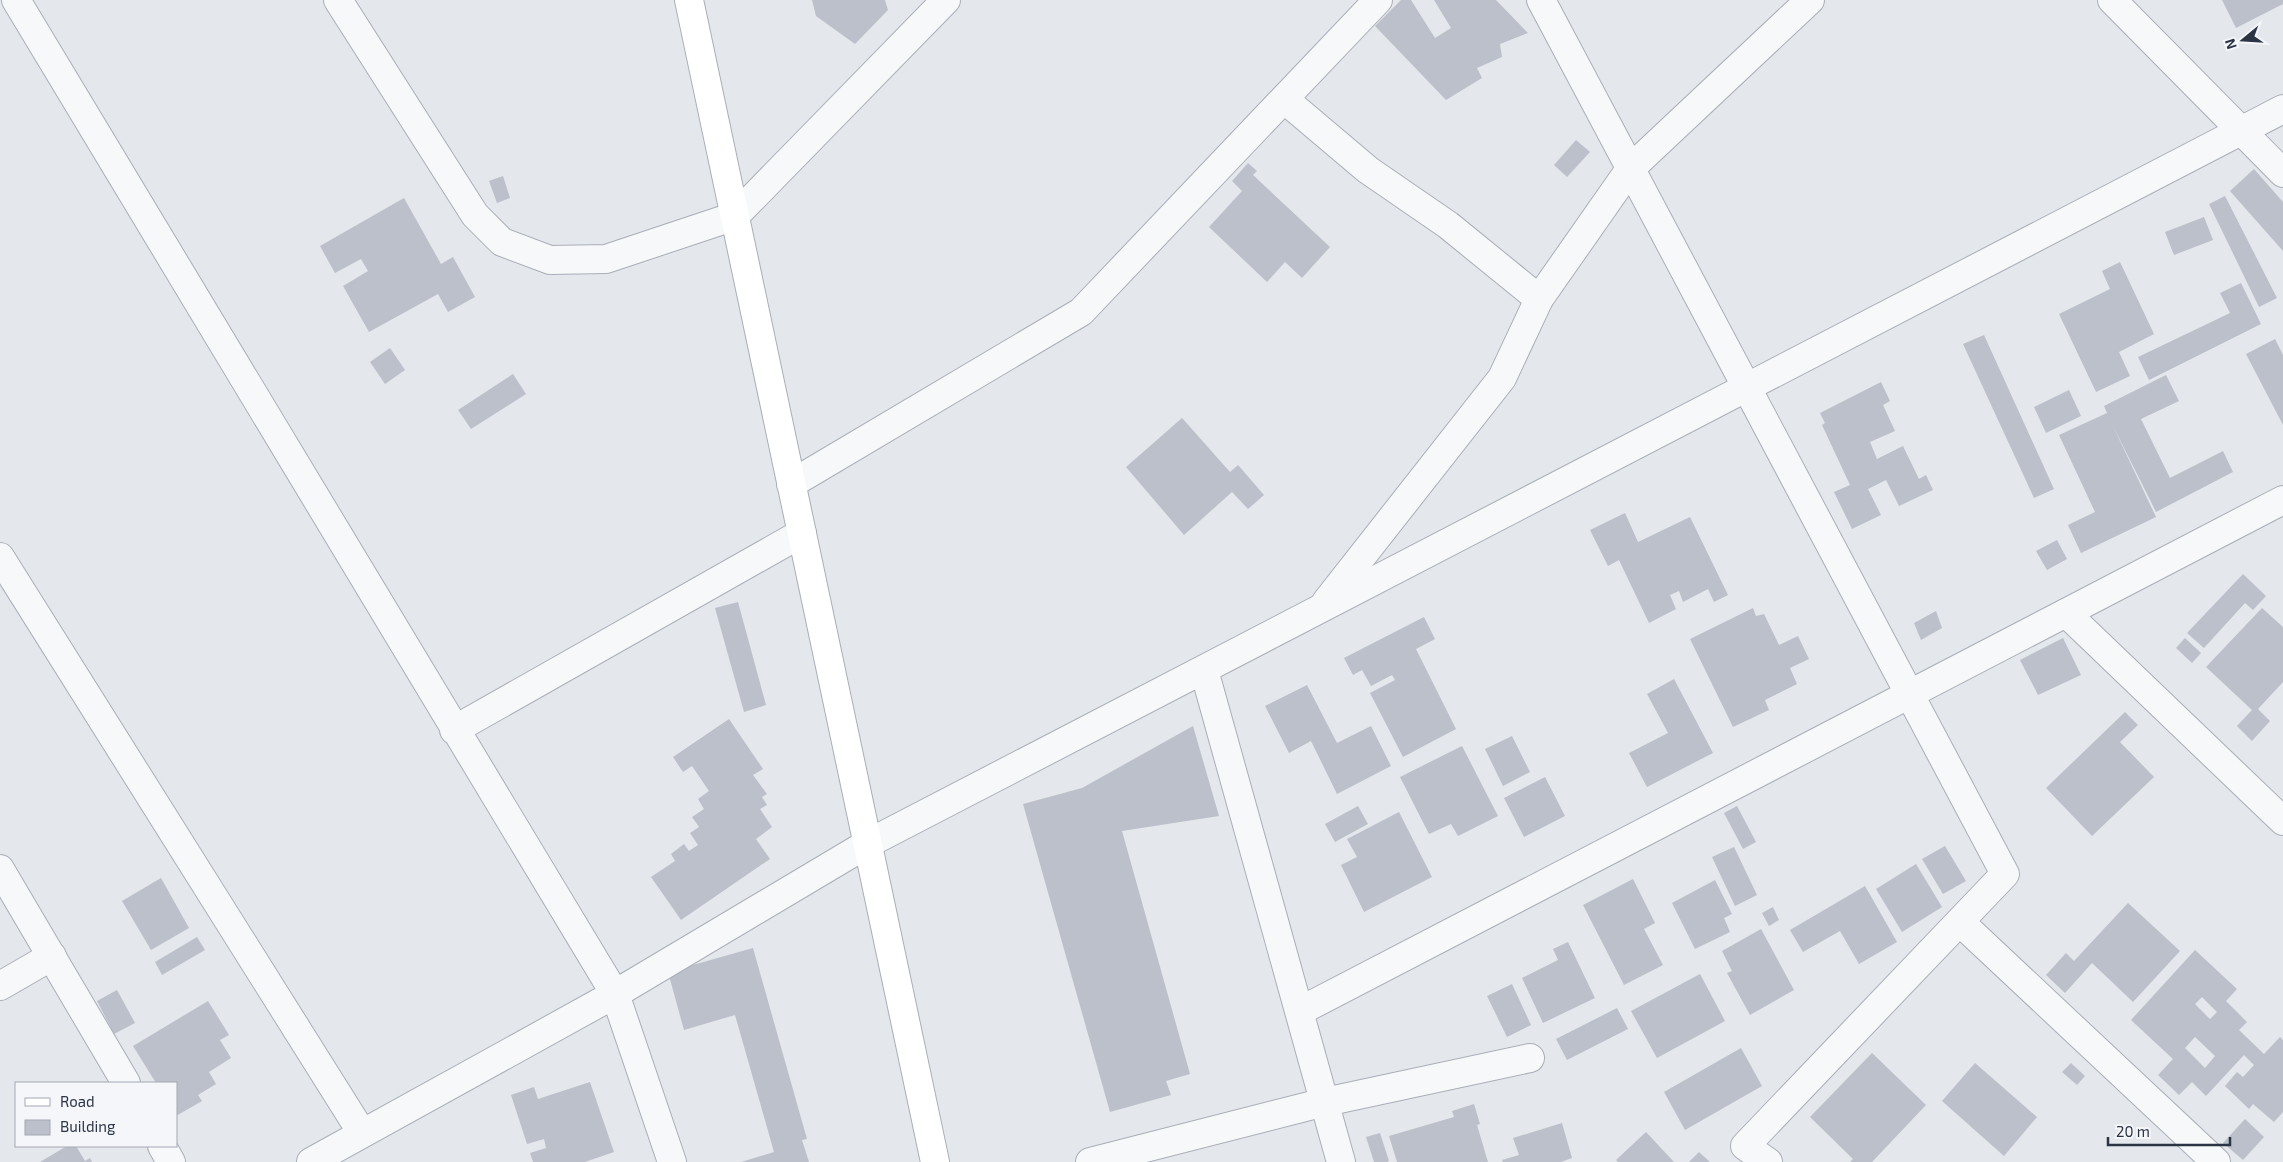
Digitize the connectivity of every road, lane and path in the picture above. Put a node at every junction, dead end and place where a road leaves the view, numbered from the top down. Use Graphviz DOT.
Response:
graph roads {
  1 [pos="16,0"];
  2 [pos="338,0"];
  3 [pos="689,0"];
  4 [pos="946,0"];
  5 [pos="1378,0"];
  6 [pos="1541,0"];
  7 [pos="1810,0"];
  8 [pos="2112,0"];
  9 [pos="1284,99"];
  10 [pos="2283,109"];
  11 [pos="2242,130"];
  12 [pos="1630,169"];
  13 [pos="2283,173"];
  14 [pos="734,216"];
  15 [pos="1539,299"];
  16 [pos="1747,387"];
  17 [pos="791,484"];
  18 [pos="2283,500"];
  19 [pos="802,534"];
  20 [pos="0,557"];
  21 [pos="1320,610"];
  22 [pos="2066,613"];
  23 [pos="1204,670"];
  24 [pos="1910,694"];
  25 [pos="454,730"];
  26 [pos="2283,821"];
  27 [pos="867,844"];
  28 [pos="0,869"];
  29 [pos="1960,922"];
  30 [pos="52,956"];
  31 [pos="0,986"];
  32 [pos="615,994"];
  33 [pos="1300,1011"];
  34 [pos="1530,1058"];
  35 [pos="125,1082"];
  36 [pos="1325,1102"];
  37 [pos="362,1133"];
  38 [pos="163,1147"];
  39 [pos="171,1162"];
  40 [pos="311,1162"];
  41 [pos="672,1162"];
  42 [pos="935,1162"];
  43 [pos="1090,1162"];
  44 [pos="1341,1162"];
  45 [pos="1768,1162"];
  46 [pos="2216,1162"];
  1 -- 25 [label="street"];
  2 -- 14 [label="street"];
  3 -- 14 [label="street"];
  4 -- 14 [label="street"];
  5 -- 9 [label="street"];
  6 -- 12 [label="street"];
  7 -- 12 [label="street"];
  8 -- 11 [label="street"];
  9 -- 15 [label="street"];
  9 -- 17 [label="street"];
  10 -- 11 [label="street"];
  11 -- 13 [label="street"];
  11 -- 16 [label="street"];
  12 -- 15 [label="street"];
  12 -- 16 [label="street"];
  14 -- 17 [label="street"];
  15 -- 21 [label="street"];
  16 -- 21 [label="street"];
  16 -- 24 [label="street"];
  17 -- 19 [label="street"];
  18 -- 22 [label="street"];
  19 -- 25 [label="street"];
  19 -- 27 [label="street"];
  20 -- 37 [label="street"];
  21 -- 23 [label="street"];
  22 -- 24 [label="street"];
  22 -- 26 [label="street"];
  23 -- 27 [label="street"];
  23 -- 33 [label="street"];
  24 -- 29 [label="street"];
  24 -- 33 [label="street"];
  25 -- 32 [label="street"];
  27 -- 32 [label="street"];
  27 -- 42 [label="street"];
  28 -- 30 [label="street"];
  29 -- 45 [label="street"];
  29 -- 46 [label="street"];
  30 -- 31 [label="street"];
  30 -- 35 [label="street"];
  32 -- 37 [label="street"];
  32 -- 41 [label="street"];
  33 -- 36 [label="street"];
  34 -- 36 [label="street"];
  36 -- 43 [label="street"];
  36 -- 44 [label="street"];
  37 -- 40 [label="street"];
  38 -- 39 [label="street"];
}
